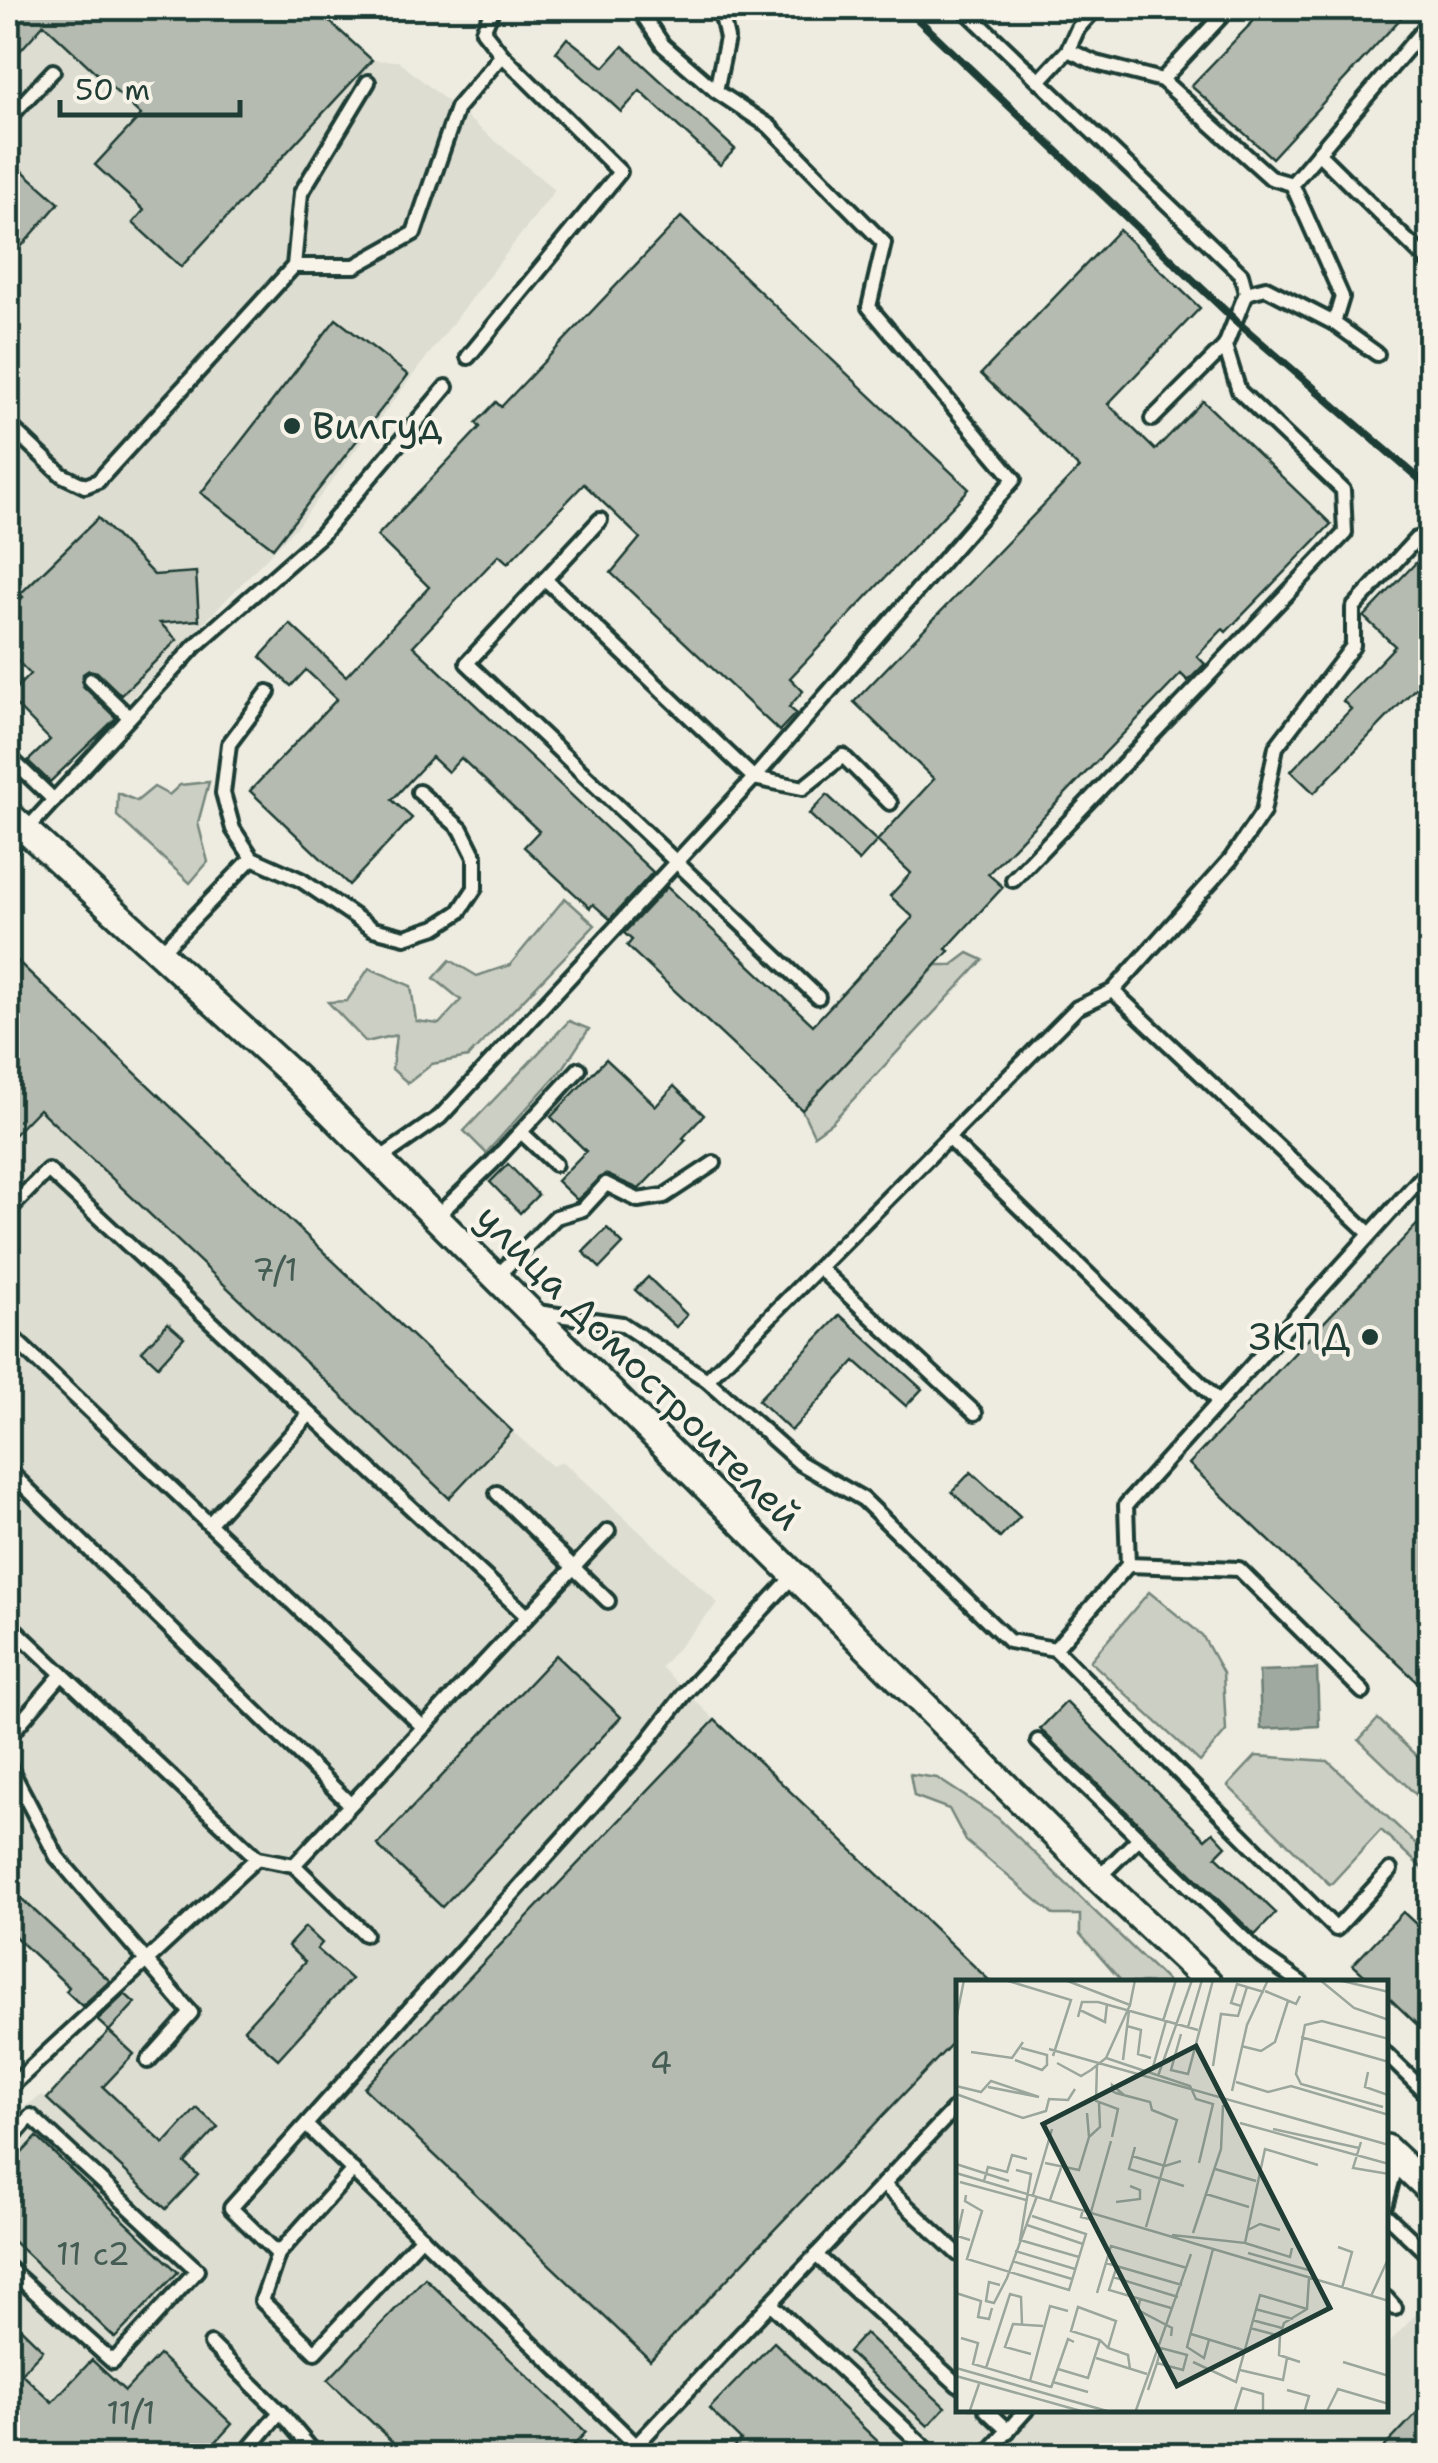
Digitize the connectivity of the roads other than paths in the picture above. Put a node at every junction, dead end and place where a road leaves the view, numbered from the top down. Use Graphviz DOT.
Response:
graph roads {
  1 [pos="493,8"];
  2 [pos="645,8"];
  3 [pos="720,8"];
  4 [pos="963,8"];
  5 [pos="1096,8"];
  6 [pos="1229,8"];
  7 [pos="1430,22"];
  8 [pos="1068,50"];
  9 [pos="502,55"];
  10 [pos="53,71"];
  11 [pos="1040,80"];
  12 [pos="1162,80"];
  13 [pos="368,82"];
  14 [pos="716,91"];
  15 [pos="8,119"];
  16 [pos="1318,153"];
  17 [pos="1292,184"];
  18 [pos="1430,263"];
  19 [pos="294,266"];
  20 [pos="1246,293"];
  21 [pos="1334,323"];
  22 [pos="1225,346"];
  23 [pos="1376,354"];
  24 [pos="468,357"];
  25 [pos="446,387"];
  26 [pos="1152,420"];
  27 [pos="8,424"];
  28 [pos="600,520"];
  29 [pos="1416,539"];
  30 [pos="545,579"];
  31 [pos="91,680"];
  32 [pos="268,692"];
  33 [pos="130,716"];
  34 [pos="8,756"];
  35 [pos="754,778"];
  36 [pos="418,792"];
  37 [pos="54,800"];
  38 [pos="890,803"];
  39 [pos="17,822"];
  40 [pos="8,850"];
  41 [pos="252,858"];
  42 [pos="676,863"];
  43 [pos="1013,880"];
  44 [pos="160,953"];
  45 [pos="1113,991"];
  46 [pos="818,997"];
  47 [pos="579,1069"];
  48 [pos="521,1132"];
  49 [pos="948,1140"];
  50 [pos="378,1160"];
  51 [pos="714,1163"];
  52 [pos="555,1164"];
  53 [pos="1430,1168"];
  54 [pos="8,1211"];
  55 [pos="436,1217"];
  56 [pos="1369,1233"];
  57 [pos="820,1268"];
  58 [pos="496,1277"];
  59 [pos="529,1310"];
  60 [pos="9,1337"];
  61 [pos="708,1380"];
  62 [pos="1218,1401"];
  63 [pos="975,1412"];
  64 [pos="310,1414"];
  65 [pos="8,1470"];
  66 [pos="497,1493"];
  67 [pos="209,1524"];
  68 [pos="608,1531"];
  69 [pos="1128,1565"];
  70 [pos="573,1568"];
  71 [pos="794,1575"];
  72 [pos="608,1601"];
  73 [pos="527,1616"];
  74 [pos="8,1623"];
  75 [pos="1056,1649"];
  76 [pos="62,1674"];
  77 [pos="1363,1692"];
  78 [pos="422,1726"];
  79 [pos="8,1737"];
  80 [pos="1038,1741"];
  81 [pos="8,1764"];
  82 [pos="349,1803"];
  83 [pos="1138,1839"];
  84 [pos="257,1858"];
  85 [pos="294,1865"];
  86 [pos="1390,1870"];
  87 [pos="1098,1878"];
  88 [pos="365,1934"];
  89 [pos="148,1960"];
  90 [pos="1206,1980"];
  91 [pos="1297,1980"];
  92 [pos="1388,2056"];
  93 [pos="148,2062"];
  94 [pos="8,2089"];
  95 [pos="1430,2096"];
  96 [pos="956,2107"];
  97 [pos="307,2126"];
  98 [pos="8,2142"];
  99 [pos="1392,2153"];
  100 [pos="352,2170"];
  101 [pos="883,2184"];
  102 [pos="1388,2186"];
  103 [pos="1430,2190"];
  104 [pos="1388,2217"];
  105 [pos="422,2237"];
  106 [pos="1424,2251"];
  107 [pos="956,2252"];
  108 [pos="278,2254"];
  109 [pos="816,2255"];
  110 [pos="8,2268"];
  111 [pos="770,2304"];
  112 [pos="211,2344"];
  113 [pos="956,2383"];
  114 [pos="280,2412"];
  115 [pos="989,2413"];
  116 [pos="1023,2413"];
  117 [pos="1008,2431"];
  118 [pos="631,2450"];
  119 [pos="243,2456"];
  120 [pos="317,2456"];
  121 [pos="934,2456"];
  122 [pos="985,2456"];
  1 -- 9 [label="lane"];
  2 -- 14 [label="lane"];
  3 -- 14 [label="lane"];
  4 -- 11 [label="lane"];
  5 -- 8 [label="lane"];
  6 -- 12 [label="lane"];
  7 -- 16 [label="lane"];
  8 -- 11 [label="lane"];
  8 -- 12 [label="lane"];
  9 -- 19 [label="lane"];
  9 -- 24 [label="lane"];
  10 -- 15 [label="lane"];
  11 -- 20 [label="lane"];
  12 -- 17 [label="lane"];
  13 -- 19 [label="lane"];
  14 -- 35 [label="lane"];
  16 -- 17 [label="lane"];
  16 -- 18 [label="lane"];
  17 -- 21 [label="lane"];
  19 -- 27 [label="lane"];
  20 -- 21 [label="lane"];
  20 -- 22 [label="lane"];
  21 -- 23 [label="lane"];
  22 -- 26 [label="lane"];
  22 -- 43 [label="lane"];
  25 -- 33 [label="lane"];
  28 -- 30 [label="lane"];
  29 -- 45 [label="lane"];
  30 -- 35 [label="lane"];
  30 -- 42 [label="lane"];
  31 -- 33 [label="lane"];
  32 -- 41 [label="lane"];
  33 -- 37 [label="lane"];
  34 -- 37 [label="lane"];
  35 -- 38 [label="lane"];
  35 -- 42 [label="lane"];
  36 -- 41 [label="lane"];
  37 -- 39 [label="lane"];
  39 -- 40 [label="lane"];
  39 -- 44 [label="street, улица Домостроителей"];
  41 -- 44 [label="lane"];
  42 -- 46 [label="lane"];
  42 -- 50 [label="lane"];
  44 -- 50 [label="street, улица Домостроителей"];
  45 -- 49 [label="lane"];
  45 -- 56 [label="lane"];
  47 -- 48 [label="lane"];
  48 -- 52 [label="lane"];
  48 -- 55 [label="lane"];
  49 -- 57 [label="lane"];
  49 -- 62 [label="lane"];
  50 -- 55 [label="street, улица Домостроителей"];
  51 -- 58 [label="lane"];
  53 -- 56 [label="lane"];
  54 -- 64 [label="lane"];
  55 -- 58 [label="street, улица Домостроителей"];
  56 -- 62 [label="lane"];
  57 -- 61 [label="lane"];
  57 -- 63 [label="lane"];
  58 -- 59 [label="street, улица Домостроителей"];
  59 -- 61 [label="lane"];
  59 -- 71 [label="street, улица Домостроителей"];
  60 -- 67 [label="lane"];
  61 -- 75 [label="lane"];
  62 -- 69 [label="lane"];
  64 -- 67 [label="lane"];
  64 -- 73 [label="lane"];
  65 -- 82 [label="lane"];
  66 -- 70 [label="lane"];
  67 -- 78 [label="lane"];
  68 -- 70 [label="lane"];
  69 -- 75 [label="lane"];
  69 -- 77 [label="lane"];
  70 -- 72 [label="lane"];
  70 -- 73 [label="lane"];
  71 -- 87 [label="street, улица Домостроителей"];
  71 -- 97 [label="lane"];
  73 -- 78 [label="lane"];
  74 -- 76 [label="lane"];
  75 -- 86 [label="lane"];
  76 -- 79 [label="lane"];
  76 -- 84 [label="lane"];
  78 -- 82 [label="lane"];
  80 -- 83 [label="lane"];
  81 -- 89 [label="lane"];
  82 -- 85 [label="lane"];
  83 -- 87 [label="lane"];
  83 -- 91 [label="lane"];
  84 -- 85 [label="lane"];
  84 -- 89 [label="lane"];
  85 -- 88 [label="lane"];
  87 -- 90 [label="street, улица Домостроителей"];
  89 -- 93 [label="lane"];
  89 -- 94 [label="lane"];
  92 -- 95 [label="lane"];
  96 -- 101 [label="lane"];
  97 -- 100 [label="lane"];
  97 -- 108 [label="lane"];
  98 -- 110 [label="lane"];
  99 -- 102 [label="lane"];
  99 -- 103 [label="street"];
  100 -- 105 [label="lane"];
  100 -- 108 [label="lane"];
  101 -- 107 [label="lane"];
  101 -- 109 [label="lane"];
  104 -- 106 [label="lane"];
  105 -- 108 [label="lane"];
  105 -- 118 [label="lane"];
  109 -- 111 [label="lane"];
  109 -- 113 [label="lane"];
  111 -- 118 [label="lane"];
  111 -- 121 [label="lane"];
  112 -- 114 [label="lane"];
  114 -- 119 [label="lane"];
  114 -- 120 [label="lane"];
  115 -- 117 [label="lane"];
  116 -- 117 [label="lane"];
  117 -- 122 [label="lane"];
}
